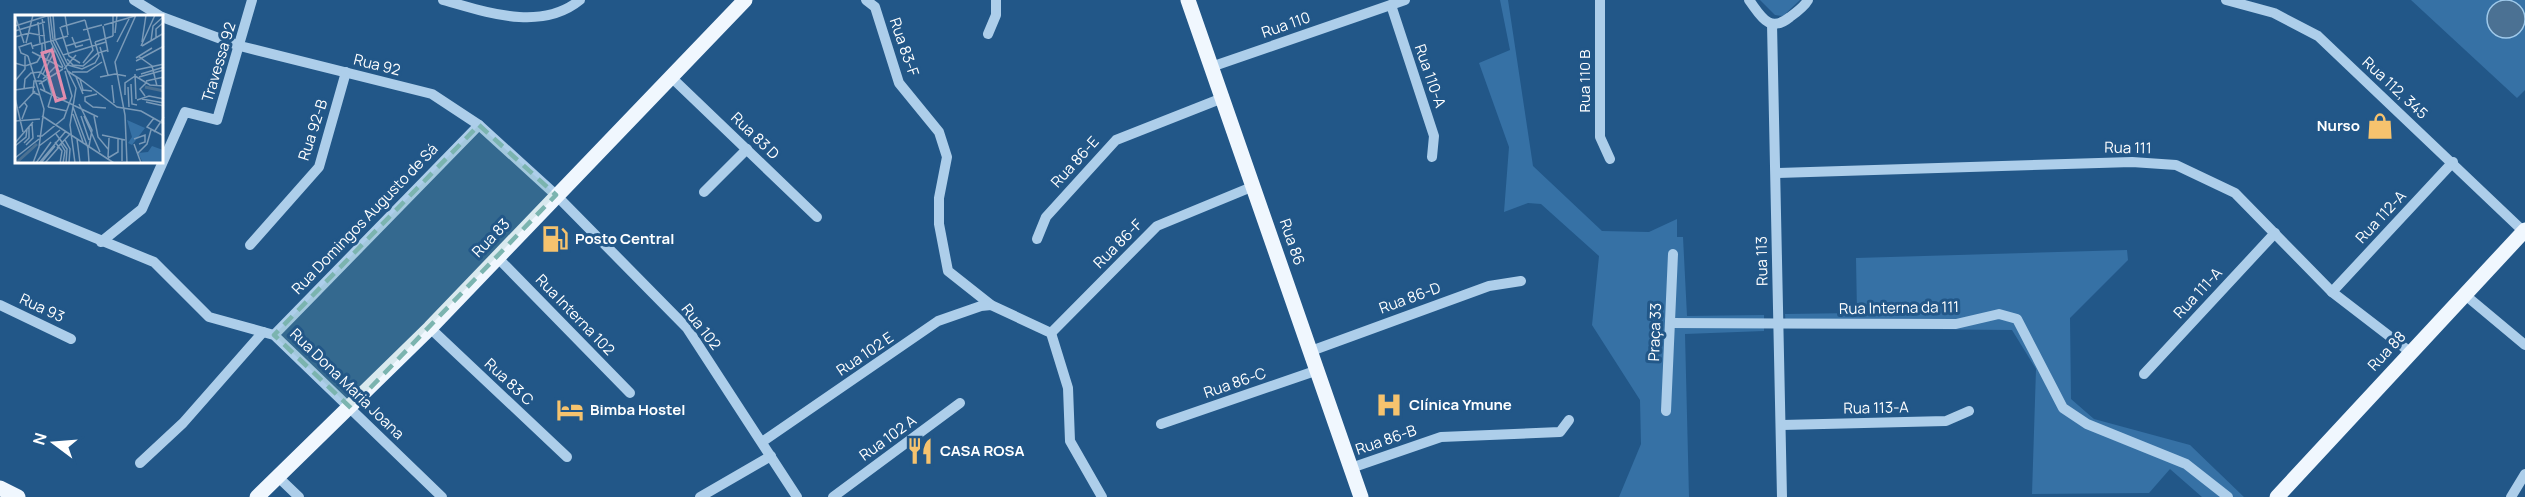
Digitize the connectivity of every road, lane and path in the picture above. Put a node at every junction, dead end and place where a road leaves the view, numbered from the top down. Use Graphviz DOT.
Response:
graph roads {
  1 [pos="252,0"];
  2 [pos="443,0"];
  3 [pos="580,0"];
  4 [pos="746,0"];
  5 [pos="866,0"];
  6 [pos="996,0"];
  7 [pos="1188,0"];
  8 [pos="1405,0"];
  9 [pos="1600,0"];
  10 [pos="1749,0"];
  11 [pos="1808,0"];
  12 [pos="2226,0"];
  13 [pos="1390,5"];
  14 [pos="138,8"];
  15 [pos="156,15"];
  16 [pos="164,18"];
  17 [pos="1772,24"];
  18 [pos="988,34"];
  19 [pos="240,46"];
  20 [pos="1211,67"];
  21 [pos="346,72"];
  22 [pos="671,77"];
  23 [pos="1220,99"];
  24 [pos="478,125"];
  25 [pos="747,149"];
  26 [pos="1432,157"];
  27 [pos="164,158"];
  28 [pos="1610,159"];
  29 [pos="2453,162"];
  30 [pos="161,164"];
  31 [pos="1776,173"];
  32 [pos="1254,186"];
  33 [pos="704,192"];
  34 [pos="556,195"];
  35 [pos="0,199"];
  36 [pos="817,217"];
  37 [pos="2524,231"];
  38 [pos="2275,233"];
  39 [pos="1037,239"];
  40 [pos="101,242"];
  41 [pos="250,245"];
  42 [pos="1673,254"];
  43 [pos="497,257"];
  44 [pos="1521,281"];
  45 [pos="2332,292"];
  46 [pos="2464,294"];
  47 [pos="0,305"];
  48 [pos="991,305"];
  49 [pos="1670,323"];
  50 [pos="1778,324"];
  51 [pos="430,328"];
  52 [pos="1051,333"];
  53 [pos="268,334"];
  54 [pos="71,339"];
  55 [pos="2525,345"];
  56 [pos="1311,351"];
  57 [pos="2410,352"];
  58 [pos="1318,370"];
  59 [pos="2144,374"];
  60 [pos="630,393"];
  61 [pos="960,403"];
  62 [pos="351,408"];
  63 [pos="1666,411"];
  64 [pos="1969,411"];
  65 [pos="1569,420"];
  66 [pos="1161,424"];
  67 [pos="1782,425"];
  68 [pos="762,442"];
  69 [pos="771,456"];
  70 [pos="567,457"];
  71 [pos="141,463"];
  72 [pos="1351,468"];
  73 [pos="2525,474"];
  74 [pos="277,476"];
  75 [pos="0,488"];
  76 [pos="18,497"];
  77 [pos="257,497"];
  78 [pos="299,497"];
  79 [pos="442,497"];
  80 [pos="700,497"];
  81 [pos="797,497"];
  82 [pos="833,497"];
  83 [pos="1102,497"];
  84 [pos="1361,497"];
  85 [pos="1782,497"];
  86 [pos="2228,497"];
  87 [pos="2277,497"];
  88 [pos="2511,497"];
  1 -- 19 [label="street, Travessa 92"];
  2 -- 3 [label="street"];
  4 -- 22 [label="main road, Rua 83"];
  5 -- 48 [label="street, Rua 83-F"];
  6 -- 18 [label="street"];
  7 -- 20 [label="main road, Rua 86"];
  8 -- 13 [label="street, Rua 110"];
  9 -- 28 [label="street, Rua 110 B"];
  10 -- 17 [label="street"];
  11 -- 17 [label="street"];
  12 -- 29 [label="street, Rua 112, 345"];
  13 -- 20 [label="street, Rua 110"];
  13 -- 26 [label="street, Rua 110-A"];
  14 -- 15 [label="street, Rua 92"];
  16 -- 19 [label="street, Rua 92"];
  17 -- 31 [label="street, Rua 113"];
  19 -- 21 [label="street, Rua 92"];
  19 -- 27 [label="street, Travessa 92"];
  20 -- 23 [label="main road, Rua 86"];
  21 -- 24 [label="street, Rua 92"];
  21 -- 41 [label="street, Rua 92-B"];
  22 -- 25 [label="street, Rua 83 D"];
  22 -- 34 [label="main road, Rua 83"];
  23 -- 32 [label="main road, Rua 86"];
  23 -- 39 [label="street, Rua 86-E"];
  24 -- 34 [label="street, Rua 92"];
  24 -- 53 [label="street, Rua Domingos Augusto de Sá"];
  25 -- 33 [label="street"];
  25 -- 36 [label="street, Rua 83 D"];
  29 -- 37 [label="street, Rua 112, 345"];
  29 -- 45 [label="street, Rua 112-A"];
  30 -- 40 [label="street, Travessa 92"];
  31 -- 38 [label="street, Rua 111"];
  31 -- 50 [label="street, Rua 113"];
  32 -- 52 [label="street, Rua 86-F"];
  32 -- 56 [label="main road, Rua 86"];
  34 -- 43 [label="main road, Rua 83"];
  34 -- 68 [label="street, Rua 102"];
  35 -- 40 [label="street, Rua Dona Maria Joana"];
  37 -- 46 [label="main road, Rua 88"];
  38 -- 45 [label="street, Rua 111"];
  38 -- 59 [label="street, Rua 111-A"];
  40 -- 53 [label="street, Rua Dona Maria Joana"];
  42 -- 49 [label="street, Praça 33"];
  43 -- 51 [label="main road, Rua 83"];
  43 -- 60 [label="street, Rua Interna 102"];
  44 -- 56 [label="street, Rua 86-D"];
  45 -- 57 [label="street, Rua 111"];
  46 -- 55 [label="street"];
  46 -- 57 [label="main road, Rua 88"];
  47 -- 54 [label="street, Rua 93"];
  48 -- 52 [label="street"];
  48 -- 68 [label="street, Rua 102 E"];
  49 -- 50 [label="street, Rua Interna da 111"];
  49 -- 63 [label="street, Praça 33"];
  50 -- 67 [label="street, Rua 113"];
  50 -- 86 [label="street, Rua Interna da 111"];
  51 -- 62 [label="main road, Rua 83"];
  51 -- 70 [label="street, Rua 83 C"];
  52 -- 83 [label="street"];
  53 -- 62 [label="street, Rua Dona Maria Joana"];
  53 -- 71 [label="street, Rua Domingos Augusto de Sá"];
  56 -- 58 [label="main road, Rua 86"];
  57 -- 87 [label="main road, Rua 88"];
  58 -- 66 [label="street, Rua 86-C"];
  58 -- 72 [label="main road, Rua 86"];
  61 -- 82 [label="street, Rua 102 A"];
  62 -- 74 [label="main road, Rua 83"];
  62 -- 79 [label="street, Rua Dona Maria Joana"];
  64 -- 67 [label="street, Rua 113-A"];
  65 -- 72 [label="street, Rua 86-B"];
  67 -- 85 [label="street, Rua 113"];
  68 -- 69 [label="street, Rua 102"];
  69 -- 80 [label="street"];
  69 -- 81 [label="street, Rua 102"];
  72 -- 84 [label="main road, Rua 86"];
  73 -- 88 [label="street"];
  74 -- 77 [label="main road, Rua 83"];
  74 -- 78 [label="street"];
  75 -- 76 [label="main road"];
}
